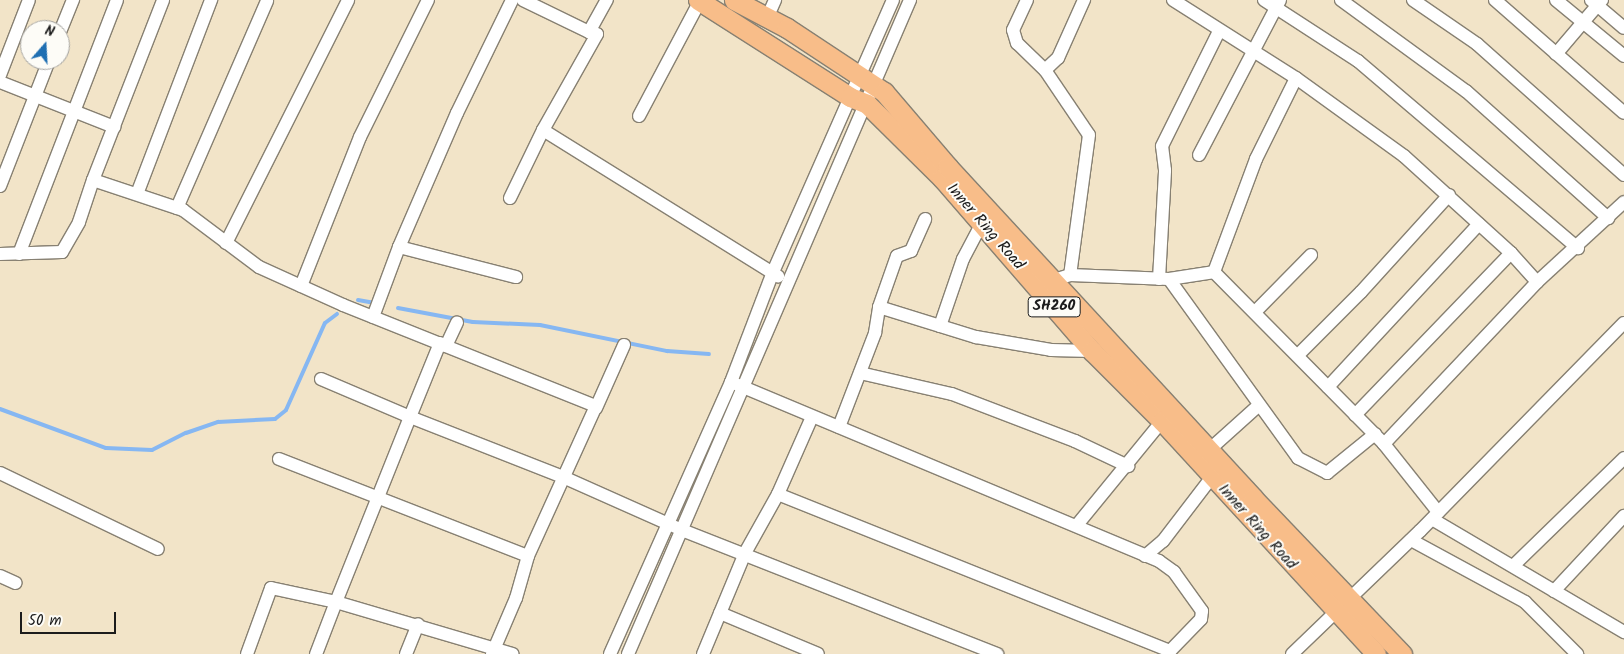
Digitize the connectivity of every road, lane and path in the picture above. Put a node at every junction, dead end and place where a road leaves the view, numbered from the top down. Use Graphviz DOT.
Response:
graph roads {
  1 [pos="29,0"];
  2 [pos="73,0"];
  3 [pos="117,0"];
  4 [pos="163,0"];
  5 [pos="211,0"];
  6 [pos="266,0"];
  7 [pos="348,0"];
  8 [pos="428,0"];
  9 [pos="512,0"];
  10 [pos="524,0"];
  11 [pos="607,0"];
  12 [pos="699,0"];
  13 [pos="734,0"];
  14 [pos="775,0"];
  15 [pos="893,0"];
  16 [pos="910,0"];
  17 [pos="1027,0"];
  18 [pos="1084,0"];
  19 [pos="1173,0"];
  20 [pos="1264,0"];
  21 [pos="1341,0"];
  22 [pos="1412,0"];
  23 [pos="1495,0"];
  24 [pos="1556,0"];
  25 [pos="1597,2"];
  26 [pos="1278,4"];
  27 [pos="767,18"];
  28 [pos="65,20"];
  29 [pos="1583,23"];
  30 [pos="1624,28"];
  31 [pos="1219,31"];
  32 [pos="589,32"];
  33 [pos="1252,50"];
  34 [pos="1556,54"];
  35 [pos="1624,56"];
  36 [pos="45,70"];
  37 [pos="1045,70"];
  38 [pos="859,74"];
  39 [pos="0,75"];
  40 [pos="1296,78"];
  41 [pos="0,82"];
  42 [pos="874,86"];
  43 [pos="35,95"];
  44 [pos="858,101"];
  45 [pos="72,110"];
  46 [pos="1624,113"];
  47 [pos="639,116"];
  48 [pos="114,126"];
  49 [pos="543,130"];
  50 [pos="1199,155"];
  51 [pos="1624,175"];
  52 [pos="93,180"];
  53 [pos="0,186"];
  54 [pos="137,194"];
  55 [pos="1449,195"];
  56 [pos="510,198"];
  57 [pos="1624,202"];
  58 [pos="176,208"];
  59 [pos="1608,218"];
  60 [pos="925,219"];
  61 [pos="982,223"];
  62 [pos="1479,224"];
  63 [pos="226,243"];
  64 [pos="398,247"];
  65 [pos="1578,248"];
  66 [pos="1512,253"];
  67 [pos="0,254"];
  68 [pos="19,254"];
  69 [pos="1311,255"];
  70 [pos="773,272"];
  71 [pos="1214,272"];
  72 [pos="516,277"];
  73 [pos="1062,277"];
  74 [pos="1164,279"];
  75 [pos="1537,282"];
  76 [pos="787,284"];
  77 [pos="301,286"];
  78 [pos="879,307"];
  79 [pos="1255,312"];
  80 [pos="373,317"];
  81 [pos="457,322"];
  82 [pos="1624,323"];
  83 [pos="940,326"];
  84 [pos="443,344"];
  85 [pos="624,345"];
  86 [pos="1092,351"];
  87 [pos="1298,355"];
  88 [pos="860,373"];
  89 [pos="321,379"];
  90 [pos="731,382"];
  91 [pos="1328,386"];
  92 [pos="745,388"];
  93 [pos="1260,405"];
  94 [pos="596,408"];
  95 [pos="1355,415"];
  96 [pos="410,417"];
  97 [pos="812,417"];
  98 [pos="1162,421"];
  99 [pos="839,427"];
  100 [pos="1374,434"];
  101 [pos="1220,441"];
  102 [pos="1384,444"];
  103 [pos="1624,458"];
  104 [pos="279,459"];
  105 [pos="1128,466"];
  106 [pos="0,472"];
  107 [pos="563,476"];
  108 [pos="1212,477"];
  109 [pos="778,494"];
  110 [pos="377,495"];
  111 [pos="1435,516"];
  112 [pos="1624,516"];
  113 [pos="669,524"];
  114 [pos="1077,525"];
  115 [pos="682,530"];
  116 [pos="1411,540"];
  117 [pos="158,549"];
  118 [pos="745,553"];
  119 [pos="528,556"];
  120 [pos="1145,556"];
  121 [pos="1513,566"];
  122 [pos="0,576"];
  123 [pos="16,583"];
  124 [pos="1554,591"];
  125 [pos="336,602"];
  126 [pos="1341,605"];
  127 [pos="720,613"];
  128 [pos="418,624"];
  129 [pos="1622,628"];
  130 [pos="493,652"];
  131 [pos="1168,652"];
  132 [pos="247,654"];
  133 [pos="316,654"];
  134 [pos="406,654"];
  135 [pos="513,654"];
  136 [pos="610,654"];
  137 [pos="628,654"];
  138 [pos="703,654"];
  139 [pos="818,654"];
  140 [pos="997,654"];
  141 [pos="1292,654"];
  142 [pos="1376,654"];
  143 [pos="1402,654"];
  144 [pos="1577,654"];
  1 -- 39 [label="street"];
  2 -- 28 [label="street"];
  3 -- 45 [label="street"];
  4 -- 48 [label="street"];
  5 -- 54 [label="street"];
  6 -- 58 [label="street"];
  7 -- 63 [label="street"];
  8 -- 77 [label="street"];
  9 -- 64 [label="street"];
  10 -- 32 [label="street"];
  11 -- 32 [label="street"];
  12 -- 44 [label="highway, Inner Ring Road"];
  12 -- 47 [label="street"];
  13 -- 27 [label="highway, Inner Ring Road"];
  14 -- 27 [label="street"];
  15 -- 38 [label="street"];
  16 -- 42 [label="street"];
  17 -- 37 [label="street"];
  18 -- 37 [label="street"];
  19 -- 31 [label="street"];
  20 -- 26 [label="street"];
  21 -- 59 [label="street"];
  22 -- 51 [label="street"];
  23 -- 34 [label="street"];
  24 -- 29 [label="street"];
  25 -- 29 [label="street"];
  25 -- 30 [label="street"];
  26 -- 33 [label="street"];
  26 -- 65 [label="street"];
  27 -- 38 [label="highway, Inner Ring Road"];
  29 -- 34 [label="street"];
  29 -- 35 [label="street"];
  31 -- 33 [label="street"];
  31 -- 74 [label="street"];
  32 -- 49 [label="street"];
  33 -- 40 [label="street"];
  33 -- 50 [label="street"];
  34 -- 46 [label="street"];
  36 -- 43 [label="street"];
  37 -- 73 [label="street"];
  38 -- 42 [label="highway, Inner Ring Road"];
  38 -- 44 [label="street"];
  40 -- 55 [label="street"];
  40 -- 71 [label="street"];
  41 -- 43 [label="street"];
  42 -- 44 [label="street"];
  42 -- 73 [label="highway, Inner Ring Road"];
  43 -- 45 [label="street"];
  43 -- 53 [label="street"];
  44 -- 61 [label="highway, Inner Ring Road / SH260"];
  44 -- 70 [label="street"];
  44 -- 76 [label="street"];
  45 -- 48 [label="street"];
  45 -- 68 [label="street"];
  48 -- 52 [label="street"];
  49 -- 56 [label="street"];
  49 -- 70 [label="street"];
  52 -- 54 [label="street"];
  52 -- 68 [label="street"];
  54 -- 58 [label="street"];
  55 -- 62 [label="street"];
  55 -- 87 [label="street"];
  57 -- 59 [label="street"];
  58 -- 63 [label="street"];
  59 -- 65 [label="street"];
  60 -- 78 [label="street"];
  61 -- 83 [label="street"];
  61 -- 86 [label="highway, Inner Ring Road / SH260"];
  62 -- 66 [label="street"];
  62 -- 91 [label="street"];
  63 -- 77 [label="street"];
  64 -- 72 [label="street"];
  64 -- 80 [label="street"];
  65 -- 75 [label="street"];
  66 -- 75 [label="street"];
  66 -- 95 [label="street"];
  67 -- 68 [label="street"];
  69 -- 79 [label="street"];
  70 -- 76 [label="street"];
  70 -- 90 [label="street"];
  71 -- 74 [label="street"];
  71 -- 79 [label="street"];
  73 -- 74 [label="street"];
  73 -- 101 [label="highway, Inner Ring Road"];
  74 -- 93 [label="street"];
  75 -- 102 [label="street"];
  76 -- 92 [label="street"];
  77 -- 80 [label="street"];
  78 -- 83 [label="street"];
  78 -- 88 [label="street"];
  79 -- 87 [label="street"];
  80 -- 84 [label="street"];
  81 -- 84 [label="street"];
  82 -- 111 [label="street"];
  83 -- 86 [label="street"];
  84 -- 94 [label="street"];
  84 -- 96 [label="street"];
  85 -- 94 [label="street"];
  86 -- 98 [label="highway, Inner Ring Road / SH260"];
  87 -- 91 [label="street"];
  88 -- 99 [label="street"];
  88 -- 105 [label="street"];
  89 -- 96 [label="street"];
  90 -- 92 [label="street"];
  90 -- 113 [label="street"];
  91 -- 95 [label="street"];
  92 -- 97 [label="street"];
  92 -- 115 [label="street"];
  93 -- 100 [label="street"];
  93 -- 101 [label="street"];
  94 -- 107 [label="street"];
  95 -- 100 [label="street"];
  96 -- 107 [label="street"];
  96 -- 110 [label="street"];
  97 -- 99 [label="street"];
  97 -- 109 [label="street"];
  98 -- 105 [label="street"];
  98 -- 108 [label="highway, Inner Ring Road / SH260"];
  99 -- 114 [label="street"];
  100 -- 102 [label="street"];
  101 -- 126 [label="highway, Inner Ring Road"];
  102 -- 111 [label="street"];
  103 -- 121 [label="street"];
  104 -- 110 [label="street"];
  105 -- 114 [label="street"];
  106 -- 117 [label="street"];
  107 -- 113 [label="street"];
  107 -- 119 [label="street"];
  108 -- 120 [label="street"];
  108 -- 126 [label="highway, Inner Ring Road / SH260"];
  109 -- 118 [label="street"];
  109 -- 131 [label="street"];
  110 -- 119 [label="street"];
  110 -- 125 [label="street"];
  111 -- 116 [label="street"];
  111 -- 121 [label="street"];
  112 -- 124 [label="street"];
  113 -- 115 [label="street"];
  113 -- 136 [label="street"];
  114 -- 120 [label="street"];
  115 -- 118 [label="street"];
  115 -- 137 [label="street"];
  116 -- 126 [label="street"];
  116 -- 144 [label="street"];
  118 -- 127 [label="street"];
  118 -- 140 [label="street"];
  119 -- 130 [label="street"];
  120 -- 131 [label="street"];
  121 -- 124 [label="street"];
  122 -- 123 [label="street"];
  124 -- 129 [label="street"];
  125 -- 128 [label="street"];
  125 -- 132 [label="street"];
  125 -- 133 [label="street"];
  126 -- 141 [label="street"];
  126 -- 142 [label="highway, Inner Ring Road / SH260"];
  126 -- 143 [label="highway, Inner Ring Road"];
  127 -- 138 [label="street"];
  127 -- 139 [label="street"];
  128 -- 130 [label="street"];
  128 -- 134 [label="street"];
  130 -- 135 [label="street"];
}
